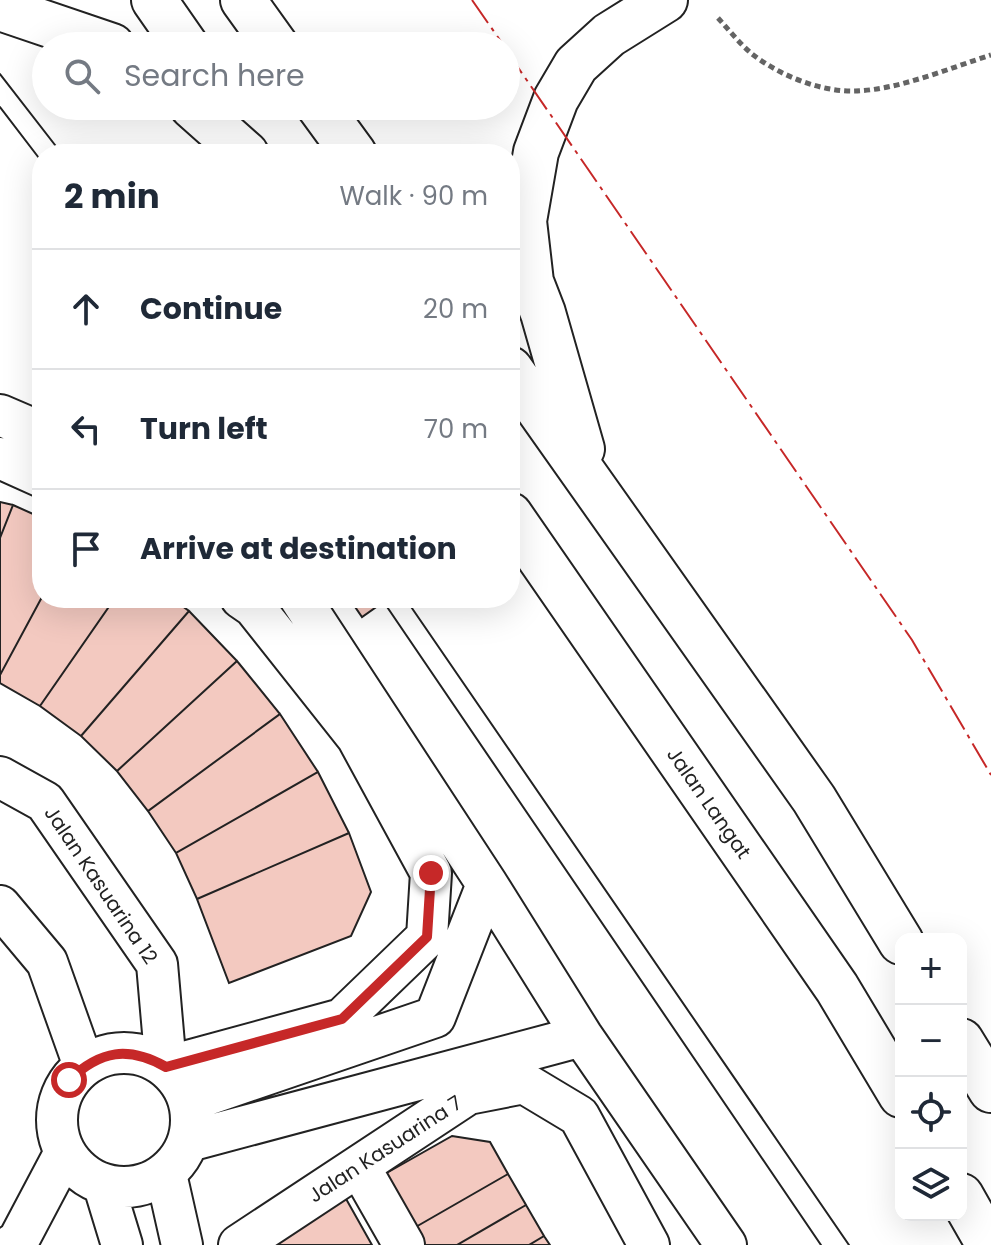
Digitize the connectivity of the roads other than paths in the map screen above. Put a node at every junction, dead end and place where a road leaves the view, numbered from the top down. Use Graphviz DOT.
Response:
graph roads {
  1 [pos="154,0"];
  2 [pos="243,0"];
  3 [pos="665,0"];
  4 [pos="0,8"];
  5 [pos="71,32"];
  6 [pos="176,32"];
  7 [pos="266,32"];
  8 [pos="208,120"];
  9 [pos="237,120"];
  10 [pos="329,120"];
  11 [pos="235,144"];
  12 [pos="253,144"];
  13 [pos="347,144"];
  14 [pos="520,383"];
  15 [pos="0,415"];
  16 [pos="32,429"];
  17 [pos="0,458"];
  18 [pos="32,472"];
  19 [pos="593,484"];
  20 [pos="520,529"];
  21 [pos="255,608"];
  22 [pos="307,608"];
  23 [pos="0,777"];
  24 [pos="487,884"];
  25 [pos="0,906"];
  26 [pos="896,933"];
  27 [pos="582,1036"];
  28 [pos="967,1051"];
  29 [pos="84,1066"];
  30 [pos="166,1067"];
  31 [pos="895,1085"];
  32 [pos="991,1090"];
  33 [pos="189,1101"];
  34 [pos="189,1141"];
  35 [pos="64,1154"];
  36 [pos="359,1166"];
  37 [pos="166,1174"];
  38 [pos="104,1186"];
  39 [pos="967,1206"];
  40 [pos="960,1221"];
  41 [pos="12,1245"];
  42 [pos="122,1245"];
  43 [pos="182,1245"];
  44 [pos="239,1245"];
  45 [pos="404,1245"];
  46 [pos="649,1245"];
  47 [pos="726,1245"];
  48 [pos="970,1245"];
  49 [pos="989,1245"];
  1 -- 6 [label="highway"];
  2 -- 7 [label="highway"];
  3 -- 19 [label="highway"];
  4 -- 5 [label="highway"];
  8 -- 11 [label="highway"];
  9 -- 12 [label="highway"];
  10 -- 13 [label="highway"];
  14 -- 19 [label="highway"];
  15 -- 16 [label="street"];
  17 -- 18 [label="street"];
  19 -- 26 [label="highway"];
  20 -- 31 [label="highway, Jalan Langat"];
  21 -- 30 [label="street"];
  22 -- 24 [label="street"];
  23 -- 30 [label="street, Jalan Kasuarina 12"];
  24 -- 27 [label="street"];
  24 -- 33 [label="street"];
  25 -- 29 [label="street"];
  27 -- 34 [label="street"];
  27 -- 47 [label="street"];
  28 -- 32 [label="highway"];
  29 -- 30 [label="street"];
  29 -- 35 [label="street"];
  30 -- 33 [label="street"];
  33 -- 34 [label="street"];
  34 -- 37 [label="street"];
  35 -- 38 [label="street"];
  35 -- 41 [label="street"];
  36 -- 44 [label="street, Jalan Kasuarina 7"];
  36 -- 45 [label="street"];
  36 -- 46 [label="street, Jalan Kasuarina 7"];
  37 -- 38 [label="street"];
  37 -- 43 [label="street"];
  38 -- 42 [label="street"];
  39 -- 49 [label="highway"];
  40 -- 48 [label="highway"];
}
